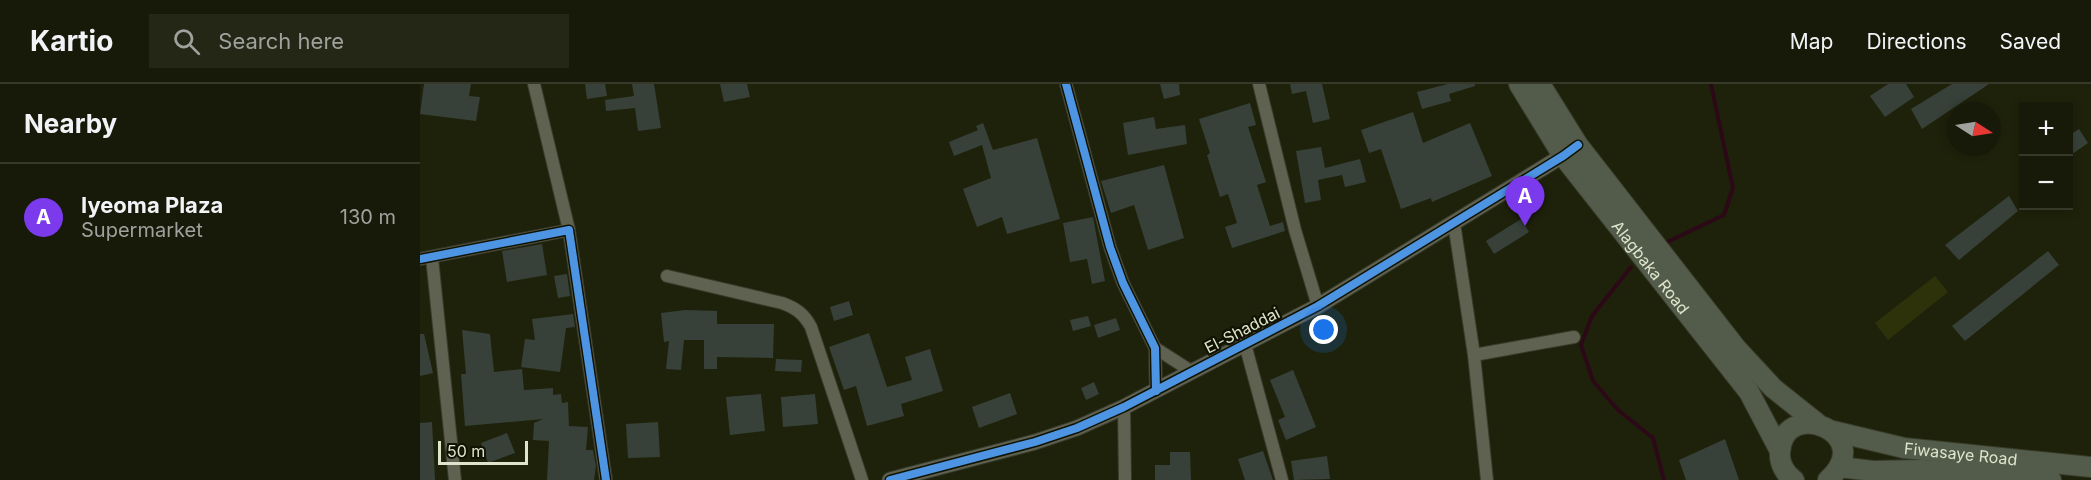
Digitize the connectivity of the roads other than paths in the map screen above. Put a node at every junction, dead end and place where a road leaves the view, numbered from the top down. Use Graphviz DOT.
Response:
graph roads {
  1 [pos="534,84"];
  2 [pos="1065,84"];
  3 [pos="1258,84"];
  4 [pos="1519,84"];
  5 [pos="1540,84"];
  6 [pos="1571,150"];
  7 [pos="1454,223"];
  8 [pos="569,230"];
  9 [pos="426,258"];
  10 [pos="666,276"];
  11 [pos="1317,306"];
  12 [pos="1574,337"];
  13 [pos="1245,344"];
  14 [pos="1155,348"];
  15 [pos="1474,355"];
  16 [pos="1191,371"];
  17 [pos="1156,391"];
  18 [pos="1124,407"];
  19 [pos="1825,427"];
  20 [pos="1780,451"];
  21 [pos="2091,467"];
  22 [pos="1834,474"];
  23 [pos="1916,475"];
  24 [pos="455,480"];
  25 [pos="606,480"];
  26 [pos="862,480"];
  27 [pos="890,480"];
  28 [pos="1125,480"];
  29 [pos="1282,480"];
  30 [pos="1487,480"];
  31 [pos="1794,480"];
  32 [pos="2050,480"];
  1 -- 8 [label="street"];
  2 -- 14 [label="street"];
  3 -- 11 [label="street"];
  4 -- 6 [label="main road, Alagbaka Road"];
  5 -- 6 [label="main road, Alagbaka Road"];
  6 -- 7 [label="street, El-Shaddai"];
  6 -- 19 [label="main road, Alagbaka Road"];
  6 -- 20 [label="main road, Alagbaka Road"];
  7 -- 11 [label="street, El-Shaddai"];
  7 -- 15 [label="street"];
  8 -- 9 [label="street"];
  8 -- 25 [label="street"];
  9 -- 24 [label="street"];
  10 -- 26 [label="street"];
  11 -- 13 [label="street, El-Shaddai"];
  12 -- 15 [label="street"];
  13 -- 16 [label="street, El-Shaddai"];
  13 -- 29 [label="street"];
  14 -- 16 [label="street"];
  14 -- 17 [label="street"];
  15 -- 30 [label="street"];
  16 -- 17 [label="street, El-Shaddai"];
  17 -- 18 [label="street, El-Shaddai"];
  18 -- 27 [label="street, El-Shaddai"];
  18 -- 28 [label="street"];
  19 -- 20 [label="main road"];
  19 -- 21 [label="main road, Fiwasaye Road"];
  19 -- 22 [label="main road"];
  20 -- 31 [label="main road, Alagbaka Road"];
  22 -- 23 [label="main road, Fiwasaye Road"];
  23 -- 32 [label="main road, Fiwasaye Road"];
}
